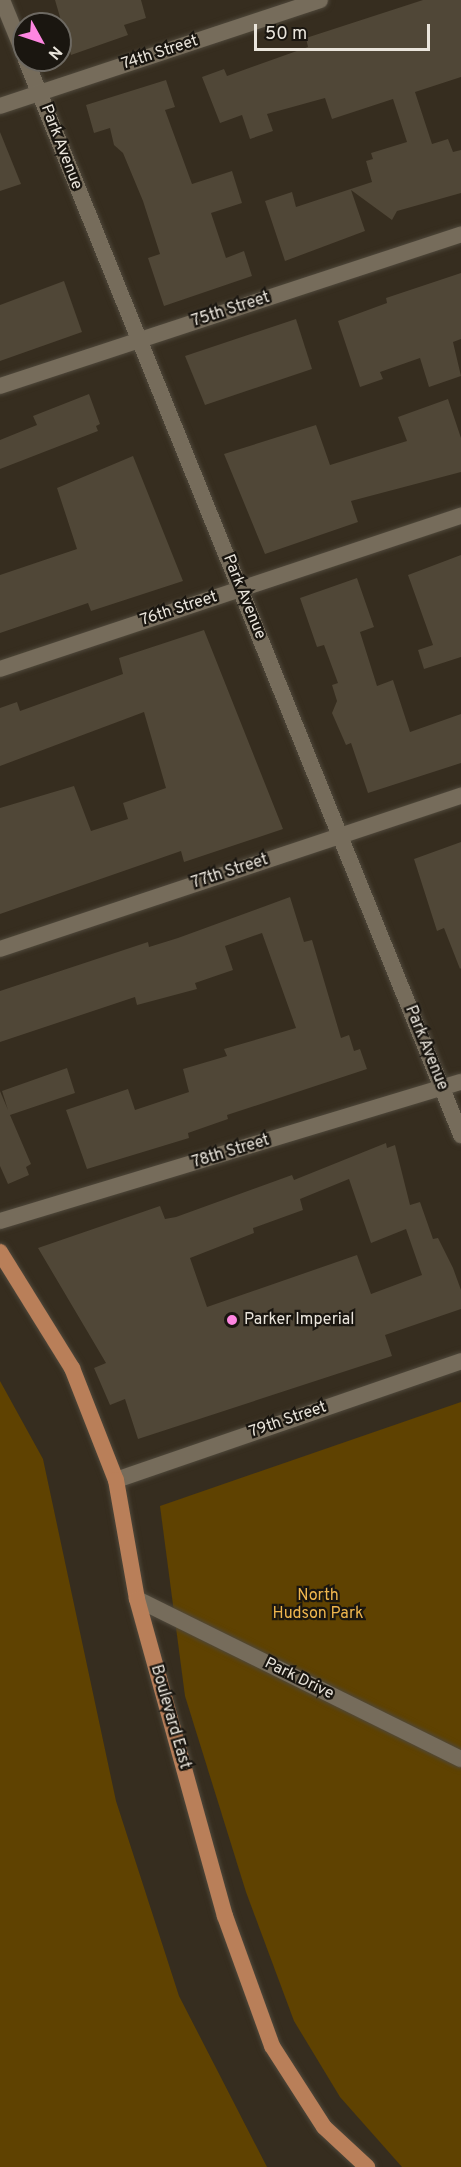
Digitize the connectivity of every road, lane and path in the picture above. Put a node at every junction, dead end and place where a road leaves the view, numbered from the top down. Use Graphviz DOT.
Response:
graph roads {
  1 [pos="2,0"];
  2 [pos="320,0"];
  3 [pos="12,25"];
  4 [pos="31,72"];
  5 [pos="40,93"];
  6 [pos="0,106"];
  7 [pos="461,234"];
  8 [pos="141,340"];
  9 [pos="0,386"];
  10 [pos="461,516"];
  11 [pos="241,589"];
  12 [pos="0,669"];
  13 [pos="461,796"];
  14 [pos="341,835"];
  15 [pos="0,949"];
  16 [pos="461,1082"];
  17 [pos="443,1089"];
  18 [pos="461,1135"];
  19 [pos="0,1221"];
  20 [pos="0,1252"];
  21 [pos="461,1361"];
  22 [pos="116,1480"];
  23 [pos="137,1599"];
  24 [pos="461,1759"];
  25 [pos="367,2167"];
  1 -- 3 [label="street"];
  2 -- 5 [label="street, 74th Street"];
  4 -- 5 [label="street, Park Avenue"];
  5 -- 6 [label="street, 74th Street"];
  5 -- 8 [label="street, Park Avenue"];
  7 -- 8 [label="street, 75th Street"];
  8 -- 9 [label="street, 75th Street"];
  8 -- 11 [label="street, Park Avenue"];
  10 -- 11 [label="street, 76th Street"];
  11 -- 12 [label="street, 76th Street"];
  11 -- 14 [label="street, Park Avenue"];
  13 -- 14 [label="street, 77th Street"];
  14 -- 15 [label="street, 77th Street"];
  14 -- 17 [label="street, Park Avenue"];
  16 -- 17 [label="street, 78th Street"];
  17 -- 18 [label="street, Park Avenue"];
  17 -- 19 [label="street, 78th Street"];
  20 -- 22 [label="main road, Boulevard East"];
  21 -- 22 [label="street, 79th Street"];
  22 -- 23 [label="main road, Boulevard East"];
  23 -- 24 [label="street, Park Drive"];
  23 -- 25 [label="main road, Boulevard East"];
}
